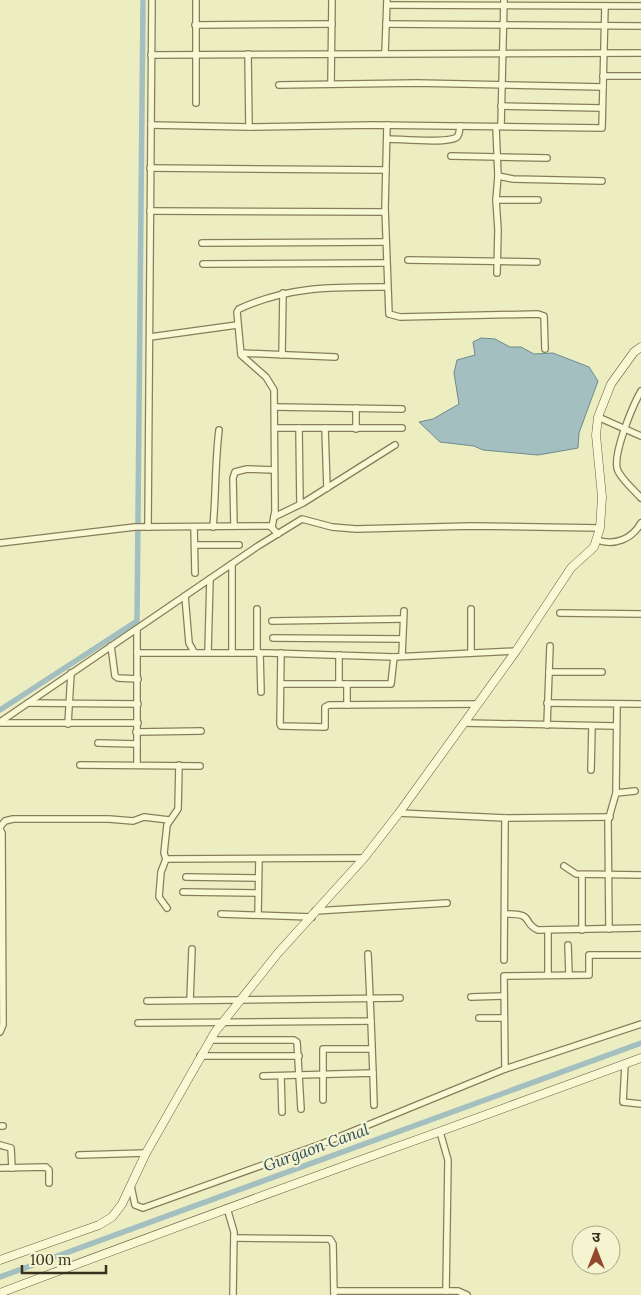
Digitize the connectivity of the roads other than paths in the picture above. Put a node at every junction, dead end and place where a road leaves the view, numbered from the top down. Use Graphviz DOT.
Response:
graph roads {
  1 [pos="152,0"];
  2 [pos="196,0"];
  3 [pos="332,0"];
  4 [pos="387,2"];
  5 [pos="504,2"];
  6 [pos="605,6"];
  7 [pos="641,6"];
  8 [pos="332,24"];
  9 [pos="386,24"];
  10 [pos="195,25"];
  11 [pos="504,26"];
  12 [pos="605,26"];
  13 [pos="641,26"];
  14 [pos="503,52"];
  15 [pos="604,52"];
  16 [pos="641,52"];
  17 [pos="331,53"];
  18 [pos="384,53"];
  19 [pos="196,54"];
  20 [pos="248,54"];
  21 [pos="151,55"];
  22 [pos="604,76"];
  23 [pos="641,76"];
  24 [pos="331,84"];
  25 [pos="279,85"];
  26 [pos="502,85"];
  27 [pos="603,87"];
  28 [pos="196,103"];
  29 [pos="502,106"];
  30 [pos="602,108"];
  31 [pos="151,125"];
  32 [pos="387,126"];
  33 [pos="460,126"];
  34 [pos="249,127"];
  35 [pos="499,127"];
  36 [pos="387,138"];
  37 [pos="451,156"];
  38 [pos="497,157"];
  39 [pos="547,158"];
  40 [pos="150,168"];
  41 [pos="386,170"];
  42 [pos="498,176"];
  43 [pos="602,180"];
  44 [pos="496,200"];
  45 [pos="538,200"];
  46 [pos="150,211"];
  47 [pos="386,212"];
  48 [pos="386,242"];
  49 [pos="202,243"];
  50 [pos="408,260"];
  51 [pos="497,261"];
  52 [pos="537,262"];
  53 [pos="386,263"];
  54 [pos="203,264"];
  55 [pos="497,273"];
  56 [pos="386,287"];
  57 [pos="283,293"];
  58 [pos="237,325"];
  59 [pos="150,337"];
  60 [pos="641,347"];
  61 [pos="545,349"];
  62 [pos="241,353"];
  63 [pos="282,355"];
  64 [pos="335,357"];
  65 [pos="641,391"];
  66 [pos="275,407"];
  67 [pos="356,408"];
  68 [pos="402,409"];
  69 [pos="598,417"];
  70 [pos="275,428"];
  71 [pos="299,428"];
  72 [pos="326,428"];
  73 [pos="402,428"];
  74 [pos="623,428"];
  75 [pos="356,429"];
  76 [pos="219,430"];
  77 [pos="641,436"];
  78 [pos="394,446"];
  79 [pos="274,470"];
  80 [pos="327,488"];
  81 [pos="641,498"];
  82 [pos="300,504"];
  83 [pos="274,517"];
  84 [pos="641,523"];
  85 [pos="234,526"];
  86 [pos="146,527"];
  87 [pos="194,527"];
  88 [pos="213,527"];
  89 [pos="600,528"];
  90 [pos="275,530"];
  91 [pos="639,530"];
  92 [pos="597,540"];
  93 [pos="0,543"];
  94 [pos="239,544"];
  95 [pos="195,545"];
  96 [pos="232,564"];
  97 [pos="195,573"];
  98 [pos="210,579"];
  99 [pos="186,596"];
  100 [pos="257,609"];
  101 [pos="471,609"];
  102 [pos="404,611"];
  103 [pos="560,613"];
  104 [pos="641,614"];
  105 [pos="404,619"];
  106 [pos="272,621"];
  107 [pos="137,629"];
  108 [pos="273,638"];
  109 [pos="402,639"];
  110 [pos="111,646"];
  111 [pos="550,646"];
  112 [pos="516,651"];
  113 [pos="194,652"];
  114 [pos="208,652"];
  115 [pos="137,653"];
  116 [pos="232,653"];
  117 [pos="259,653"];
  118 [pos="281,653"];
  119 [pos="471,654"];
  120 [pos="339,655"];
  121 [pos="402,655"];
  122 [pos="394,657"];
  123 [pos="549,672"];
  124 [pos="602,672"];
  125 [pos="71,673"];
  126 [pos="138,679"];
  127 [pos="281,684"];
  128 [pos="339,684"];
  129 [pos="347,684"];
  130 [pos="261,692"];
  131 [pos="28,703"];
  132 [pos="547,703"];
  133 [pos="68,704"];
  134 [pos="138,704"];
  135 [pos="477,704"];
  136 [pos="616,704"];
  137 [pos="641,704"];
  138 [pos="347,705"];
  139 [pos="0,723"];
  140 [pos="138,723"];
  141 [pos="464,723"];
  142 [pos="68,724"];
  143 [pos="546,725"];
  144 [pos="592,726"];
  145 [pos="615,726"];
  146 [pos="201,731"];
  147 [pos="136,732"];
  148 [pos="98,743"];
  149 [pos="137,744"];
  150 [pos="80,765"];
  151 [pos="137,765"];
  152 [pos="179,765"];
  153 [pos="200,766"];
  154 [pos="591,770"];
  155 [pos="635,791"];
  156 [pos="616,793"];
  157 [pos="399,813"];
  158 [pos="610,817"];
  159 [pos="505,818"];
  160 [pos="169,820"];
  161 [pos="0,828"];
  162 [pos="1,848"];
  163 [pos="364,858"];
  164 [pos="166,859"];
  165 [pos="259,859"];
  166 [pos="564,866"];
  167 [pos="608,874"];
  168 [pos="582,875"];
  169 [pos="641,875"];
  170 [pos="186,877"];
  171 [pos="258,878"];
  172 [pos="183,892"];
  173 [pos="258,893"];
  174 [pos="447,904"];
  175 [pos="1,907"];
  176 [pos="167,908"];
  177 [pos="221,914"];
  178 [pos="313,914"];
  179 [pos="505,914"];
  180 [pos="258,915"];
  181 [pos="2,924"];
  182 [pos="641,928"];
  183 [pos="609,929"];
  184 [pos="548,930"];
  185 [pos="582,930"];
  186 [pos="568,945"];
  187 [pos="192,949"];
  188 [pos="368,954"];
  189 [pos="641,955"];
  190 [pos="504,960"];
  191 [pos="548,975"];
  192 [pos="569,975"];
  193 [pos="503,996"];
  194 [pos="471,997"];
  195 [pos="400,998"];
  196 [pos="190,1000"];
  197 [pos="369,1000"];
  198 [pos="147,1001"];
  199 [pos="240,1001"];
  200 [pos="479,1018"];
  201 [pos="504,1018"];
  202 [pos="371,1021"];
  203 [pos="138,1023"];
  204 [pos="222,1023"];
  205 [pos="641,1024"];
  206 [pos="0,1032"];
  207 [pos="210,1040"];
  208 [pos="371,1049"];
  209 [pos="200,1056"];
  210 [pos="300,1056"];
  211 [pos="641,1058"];
  212 [pos="625,1064"];
  213 [pos="505,1069"];
  214 [pos="373,1073"];
  215 [pos="322,1074"];
  216 [pos="263,1076"];
  217 [pos="281,1076"];
  218 [pos="300,1076"];
  219 [pos="323,1100"];
  220 [pos="641,1104"];
  221 [pos="374,1105"];
  222 [pos="301,1109"];
  223 [pos="282,1112"];
  224 [pos="440,1132"];
  225 [pos="0,1145"];
  226 [pos="146,1153"];
  227 [pos="79,1155"];
  228 [pos="0,1168"];
  229 [pos="12,1168"];
  230 [pos="49,1183"];
  231 [pos="131,1186"];
  232 [pos="227,1208"];
  233 [pos="234,1238"];
  234 [pos="0,1260"];
  235 [pos="446,1291"];
  236 [pos="0,1293"];
  237 [pos="334,1293"];
  238 [pos="234,1295"];
  239 [pos="467,1295"];
  1 -- 21 [label="street"];
  2 -- 10 [label="street"];
  3 -- 8 [label="street"];
  4 -- 5 [label="street"];
  4 -- 9 [label="street"];
  5 -- 6 [label="street"];
  5 -- 11 [label="street"];
  6 -- 7 [label="street"];
  6 -- 12 [label="street"];
  8 -- 10 [label="street"];
  8 -- 17 [label="street"];
  9 -- 11 [label="street"];
  9 -- 18 [label="street"];
  10 -- 19 [label="street"];
  11 -- 12 [label="street"];
  11 -- 14 [label="street"];
  12 -- 13 [label="street"];
  12 -- 15 [label="street"];
  14 -- 15 [label="street"];
  14 -- 18 [label="street"];
  14 -- 26 [label="street"];
  15 -- 16 [label="street"];
  15 -- 22 [label="street"];
  17 -- 18 [label="street"];
  17 -- 20 [label="street"];
  17 -- 24 [label="street"];
  19 -- 20 [label="street"];
  19 -- 21 [label="street"];
  19 -- 28 [label="street"];
  20 -- 34 [label="street"];
  21 -- 31 [label="street"];
  22 -- 23 [label="street"];
  22 -- 27 [label="street"];
  24 -- 25 [label="street"];
  24 -- 26 [label="street"];
  26 -- 27 [label="street"];
  26 -- 29 [label="street"];
  27 -- 30 [label="street"];
  29 -- 30 [label="street"];
  29 -- 35 [label="street"];
  30 -- 35 [label="street"];
  31 -- 34 [label="street"];
  31 -- 40 [label="street"];
  32 -- 33 [label="street"];
  32 -- 34 [label="street"];
  32 -- 36 [label="street"];
  33 -- 35 [label="street"];
  33 -- 36 [label="street"];
  35 -- 38 [label="street"];
  36 -- 41 [label="street"];
  37 -- 38 [label="street"];
  38 -- 39 [label="street"];
  38 -- 42 [label="street"];
  40 -- 41 [label="street"];
  40 -- 46 [label="street"];
  41 -- 47 [label="street"];
  42 -- 43 [label="street"];
  42 -- 44 [label="street"];
  44 -- 45 [label="street"];
  44 -- 51 [label="street"];
  46 -- 47 [label="street"];
  46 -- 59 [label="street"];
  47 -- 48 [label="street"];
  48 -- 49 [label="street"];
  48 -- 53 [label="street"];
  50 -- 51 [label="street"];
  51 -- 52 [label="street"];
  51 -- 55 [label="street"];
  53 -- 54 [label="street"];
  53 -- 56 [label="street"];
  56 -- 57 [label="street"];
  56 -- 61 [label="street"];
  57 -- 58 [label="street"];
  57 -- 63 [label="street"];
  58 -- 59 [label="street"];
  58 -- 62 [label="street"];
  59 -- 86 [label="street"];
  60 -- 69 [label="street"];
  62 -- 63 [label="street"];
  62 -- 66 [label="street"];
  63 -- 64 [label="street"];
  65 -- 74 [label="street"];
  66 -- 67 [label="street"];
  66 -- 70 [label="street"];
  67 -- 68 [label="street"];
  67 -- 75 [label="street"];
  69 -- 74 [label="street"];
  69 -- 89 [label="street"];
  70 -- 71 [label="street"];
  70 -- 79 [label="street"];
  71 -- 72 [label="street"];
  71 -- 82 [label="street"];
  72 -- 75 [label="street"];
  72 -- 80 [label="street"];
  73 -- 75 [label="street"];
  74 -- 77 [label="street"];
  74 -- 81 [label="street"];
  76 -- 88 [label="street"];
  78 -- 80 [label="street"];
  79 -- 83 [label="street"];
  79 -- 85 [label="street"];
  80 -- 82 [label="street"];
  82 -- 83 [label="street"];
  83 -- 90 [label="street"];
  84 -- 91 [label="street"];
  85 -- 88 [label="street"];
  85 -- 90 [label="street"];
  86 -- 87 [label="street"];
  86 -- 93 [label="street"];
  87 -- 88 [label="street"];
  87 -- 95 [label="street"];
  89 -- 90 [label="street"];
  89 -- 92 [label="street"];
  90 -- 96 [label="street"];
  91 -- 92 [label="street"];
  92 -- 112 [label="street"];
  94 -- 95 [label="street"];
  95 -- 97 [label="street"];
  96 -- 98 [label="street"];
  96 -- 116 [label="street"];
  98 -- 99 [label="street"];
  98 -- 114 [label="street"];
  99 -- 107 [label="street"];
  99 -- 113 [label="street"];
  100 -- 117 [label="street"];
  101 -- 119 [label="street"];
  102 -- 105 [label="street"];
  103 -- 104 [label="street"];
  105 -- 106 [label="street"];
  105 -- 109 [label="street"];
  107 -- 110 [label="street"];
  107 -- 115 [label="street"];
  108 -- 109 [label="street"];
  109 -- 121 [label="street"];
  110 -- 125 [label="street"];
  110 -- 126 [label="street"];
  111 -- 123 [label="street"];
  112 -- 119 [label="street"];
  112 -- 135 [label="street"];
  113 -- 114 [label="street"];
  113 -- 115 [label="street"];
  114 -- 116 [label="street"];
  115 -- 126 [label="street"];
  116 -- 117 [label="street"];
  117 -- 118 [label="street"];
  117 -- 130 [label="street"];
  118 -- 120 [label="street"];
  118 -- 127 [label="street"];
  119 -- 121 [label="street"];
  120 -- 122 [label="street"];
  120 -- 128 [label="street"];
  121 -- 122 [label="street"];
  122 -- 129 [label="street"];
  123 -- 124 [label="street"];
  123 -- 132 [label="street"];
  125 -- 131 [label="street"];
  125 -- 133 [label="street"];
  126 -- 134 [label="street"];
  127 -- 128 [label="street"];
  127 -- 138 [label="street"];
  128 -- 129 [label="street"];
  129 -- 138 [label="street"];
  131 -- 133 [label="street"];
  131 -- 139 [label="street"];
  132 -- 136 [label="street"];
  132 -- 143 [label="street"];
  133 -- 134 [label="street"];
  133 -- 142 [label="street"];
  134 -- 140 [label="street"];
  135 -- 138 [label="street"];
  135 -- 141 [label="street"];
  136 -- 137 [label="street"];
  136 -- 145 [label="street"];
  139 -- 142 [label="street"];
  140 -- 142 [label="street"];
  140 -- 147 [label="street"];
  141 -- 143 [label="street"];
  141 -- 157 [label="street"];
  143 -- 144 [label="street"];
  144 -- 145 [label="street"];
  144 -- 154 [label="street"];
  145 -- 156 [label="street"];
  146 -- 147 [label="street"];
  147 -- 149 [label="street"];
  148 -- 149 [label="street"];
  149 -- 151 [label="street"];
  150 -- 151 [label="street"];
  151 -- 152 [label="street"];
  152 -- 153 [label="street"];
  152 -- 160 [label="street"];
  155 -- 156 [label="street"];
  156 -- 158 [label="street"];
  157 -- 159 [label="street"];
  157 -- 163 [label="street"];
  158 -- 159 [label="street"];
  158 -- 167 [label="street"];
  159 -- 179 [label="street"];
  160 -- 161 [label="street"];
  160 -- 164 [label="street"];
  161 -- 162 [label="street"];
  162 -- 175 [label="street"];
  163 -- 165 [label="street"];
  163 -- 178 [label="street"];
  164 -- 165 [label="street"];
  164 -- 176 [label="street"];
  165 -- 171 [label="street"];
  166 -- 168 [label="street"];
  167 -- 168 [label="street"];
  167 -- 169 [label="street"];
  167 -- 183 [label="street"];
  168 -- 185 [label="street"];
  170 -- 171 [label="street"];
  171 -- 173 [label="street"];
  172 -- 173 [label="street"];
  173 -- 180 [label="street"];
  174 -- 178 [label="street"];
  175 -- 181 [label="street"];
  177 -- 180 [label="street"];
  178 -- 180 [label="street"];
  178 -- 199 [label="street"];
  179 -- 184 [label="street"];
  179 -- 190 [label="street"];
  181 -- 206 [label="street"];
  182 -- 183 [label="street"];
  183 -- 185 [label="street"];
  184 -- 185 [label="street"];
  184 -- 191 [label="street"];
  186 -- 192 [label="street"];
  187 -- 196 [label="street"];
  188 -- 197 [label="street"];
  189 -- 192 [label="street"];
  191 -- 192 [label="street"];
  191 -- 193 [label="street"];
  193 -- 194 [label="street"];
  193 -- 201 [label="street"];
  195 -- 197 [label="street"];
  196 -- 198 [label="street"];
  196 -- 199 [label="street"];
  197 -- 199 [label="street"];
  197 -- 202 [label="street"];
  199 -- 204 [label="street"];
  200 -- 201 [label="street"];
  201 -- 213 [label="street"];
  202 -- 204 [label="street"];
  202 -- 208 [label="street"];
  203 -- 204 [label="street"];
  204 -- 207 [label="street"];
  205 -- 213 [label="street"];
  207 -- 209 [label="street"];
  207 -- 210 [label="street"];
  208 -- 214 [label="street"];
  208 -- 215 [label="street"];
  209 -- 210 [label="street"];
  209 -- 226 [label="street"];
  210 -- 218 [label="street"];
  211 -- 212 [label="street"];
  212 -- 220 [label="street"];
  212 -- 224 [label="street"];
  213 -- 231 [label="street"];
  214 -- 215 [label="street"];
  214 -- 221 [label="street"];
  215 -- 218 [label="street"];
  215 -- 219 [label="street"];
  216 -- 217 [label="street"];
  217 -- 218 [label="street"];
  217 -- 223 [label="street"];
  218 -- 222 [label="street"];
  224 -- 232 [label="street"];
  224 -- 235 [label="street"];
  225 -- 229 [label="street"];
  226 -- 227 [label="street"];
  226 -- 231 [label="street"];
  228 -- 229 [label="street"];
  229 -- 230 [label="street"];
  231 -- 234 [label="street"];
  232 -- 233 [label="street"];
  232 -- 236 [label="street"];
  233 -- 237 [label="street"];
  233 -- 238 [label="street"];
  235 -- 237 [label="street"];
  235 -- 239 [label="street"];
}
